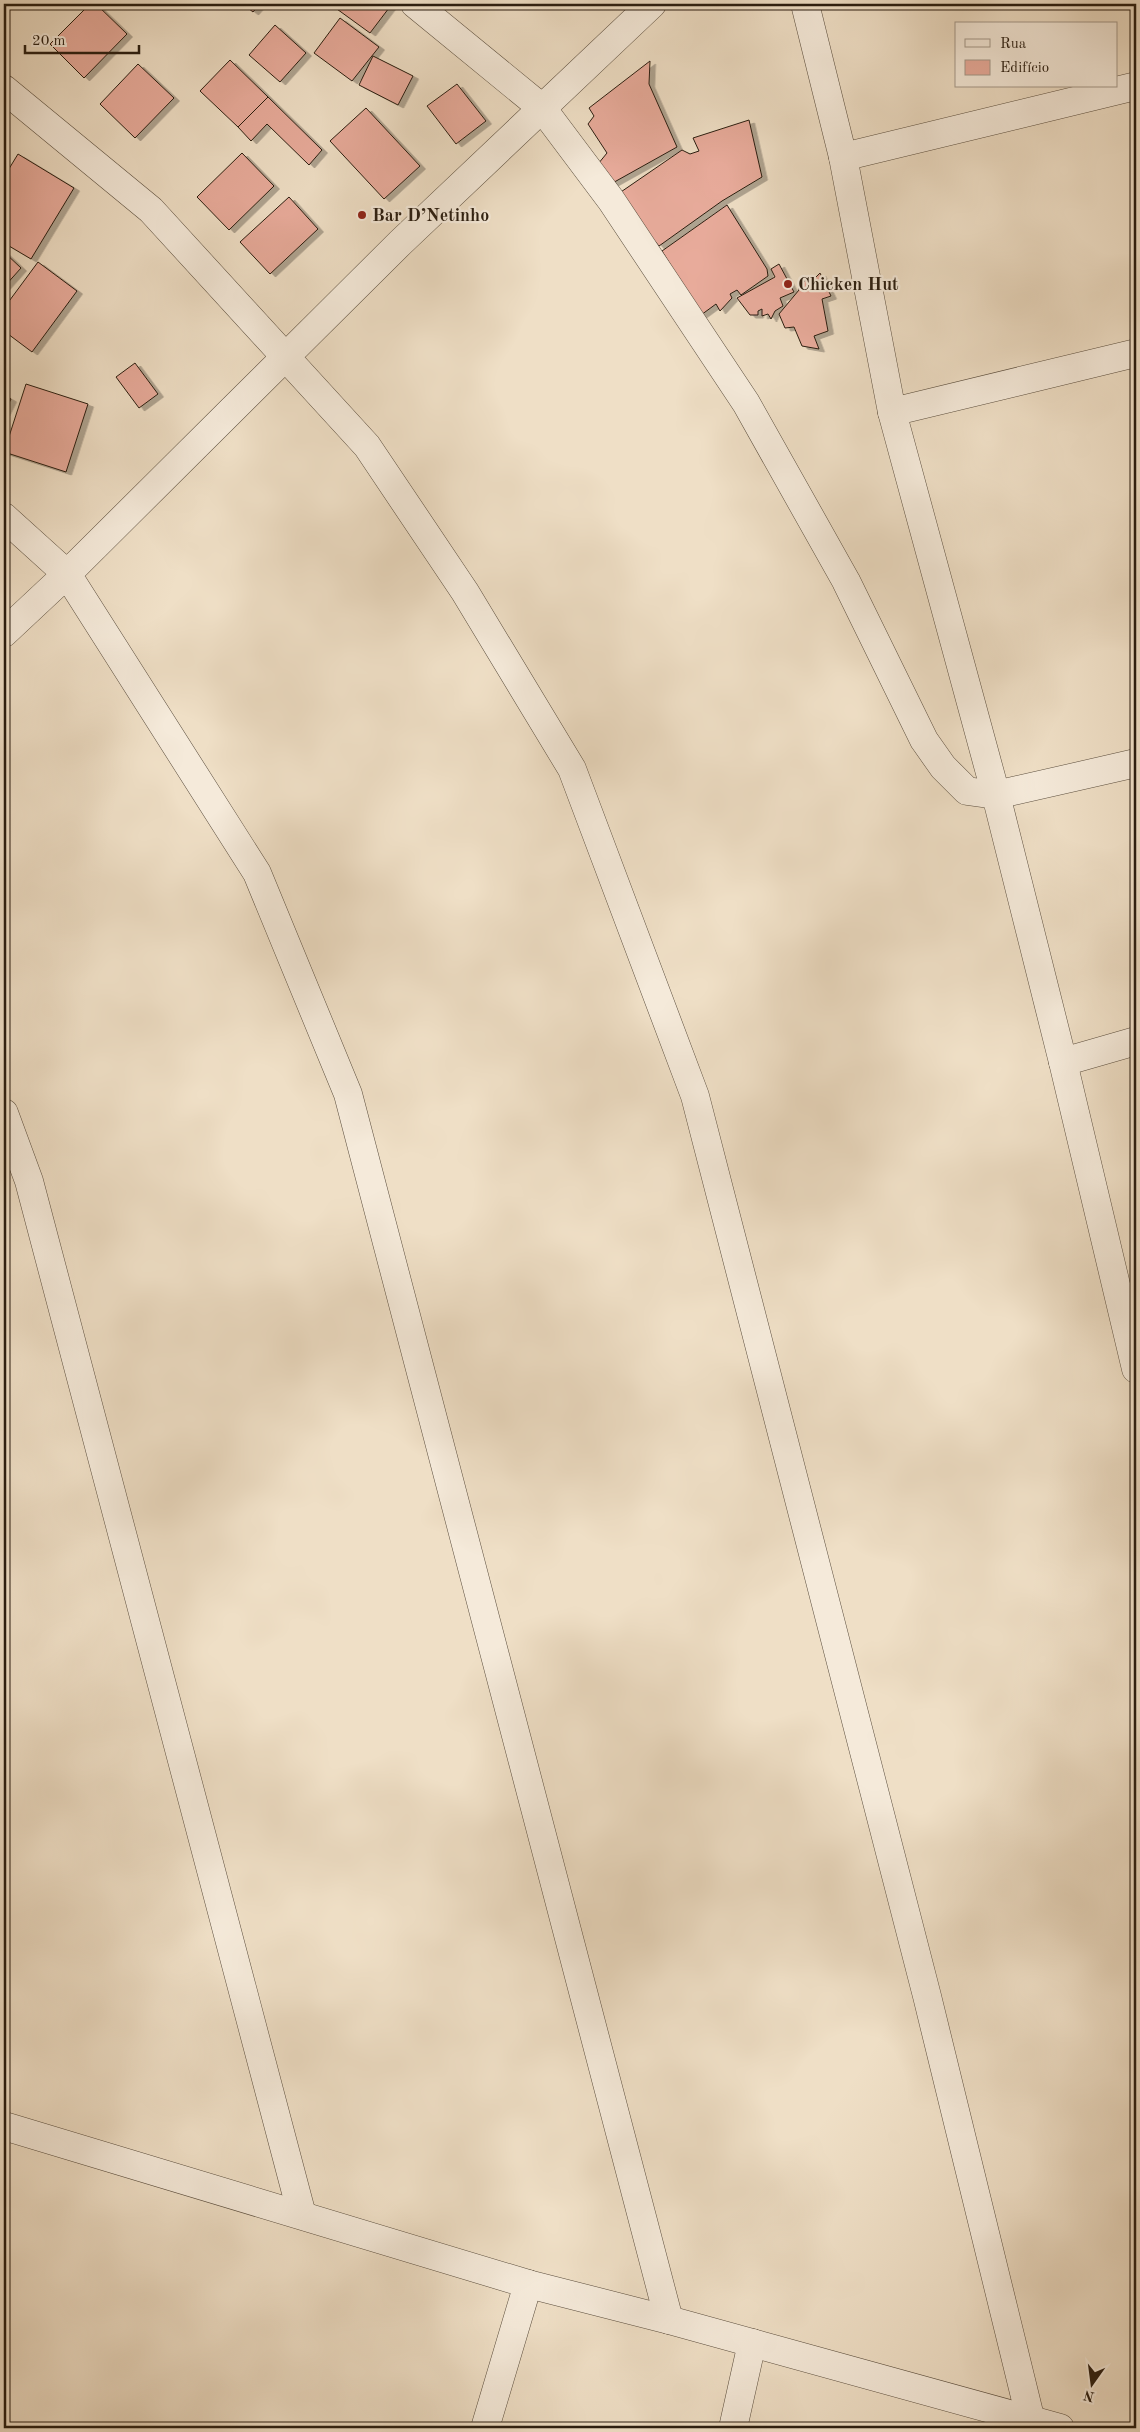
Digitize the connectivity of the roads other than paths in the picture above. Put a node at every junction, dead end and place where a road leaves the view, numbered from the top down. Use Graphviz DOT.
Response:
graph roads {
  1 [pos="415,4"];
  2 [pos="652,4"];
  3 [pos="805,4"];
  4 [pos="1136,86"];
  5 [pos="4,89"];
  6 [pos="542,108"];
  7 [pos="843,157"];
  8 [pos="1136,352"];
  9 [pos="284,358"];
  10 [pos="892,412"];
  11 [pos="4,517"];
  12 [pos="67,574"];
  13 [pos="4,633"];
  14 [pos="1136,763"];
  15 [pos="996,795"];
  16 [pos="1136,1041"];
  17 [pos="1063,1062"];
  18 [pos="4,1113"];
  19 [pos="1135,1357"];
  20 [pos="4,2126"];
  21 [pos="302,2214"];
  22 [pos="528,2284"];
  23 [pos="668,2320"];
  24 [pos="752,2344"];
  25 [pos="1031,2421"];
  26 [pos="485,2428"];
  27 [pos="733,2428"];
  28 [pos="1060,2428"];
  1 -- 6 [label="street"];
  2 -- 6 [label="street"];
  3 -- 7 [label="street"];
  4 -- 7 [label="street"];
  5 -- 9 [label="street"];
  6 -- 9 [label="street"];
  6 -- 15 [label="street"];
  7 -- 10 [label="street"];
  8 -- 10 [label="street"];
  9 -- 12 [label="street"];
  9 -- 25 [label="street"];
  10 -- 15 [label="street"];
  11 -- 12 [label="street"];
  12 -- 13 [label="street"];
  12 -- 23 [label="street"];
  14 -- 15 [label="street"];
  15 -- 17 [label="street"];
  16 -- 17 [label="street"];
  17 -- 19 [label="street"];
  18 -- 21 [label="street"];
  20 -- 21 [label="street"];
  21 -- 22 [label="street"];
  22 -- 23 [label="street"];
  22 -- 26 [label="street"];
  23 -- 24 [label="street"];
  24 -- 25 [label="street"];
  24 -- 27 [label="street"];
  25 -- 28 [label="street"];
}
